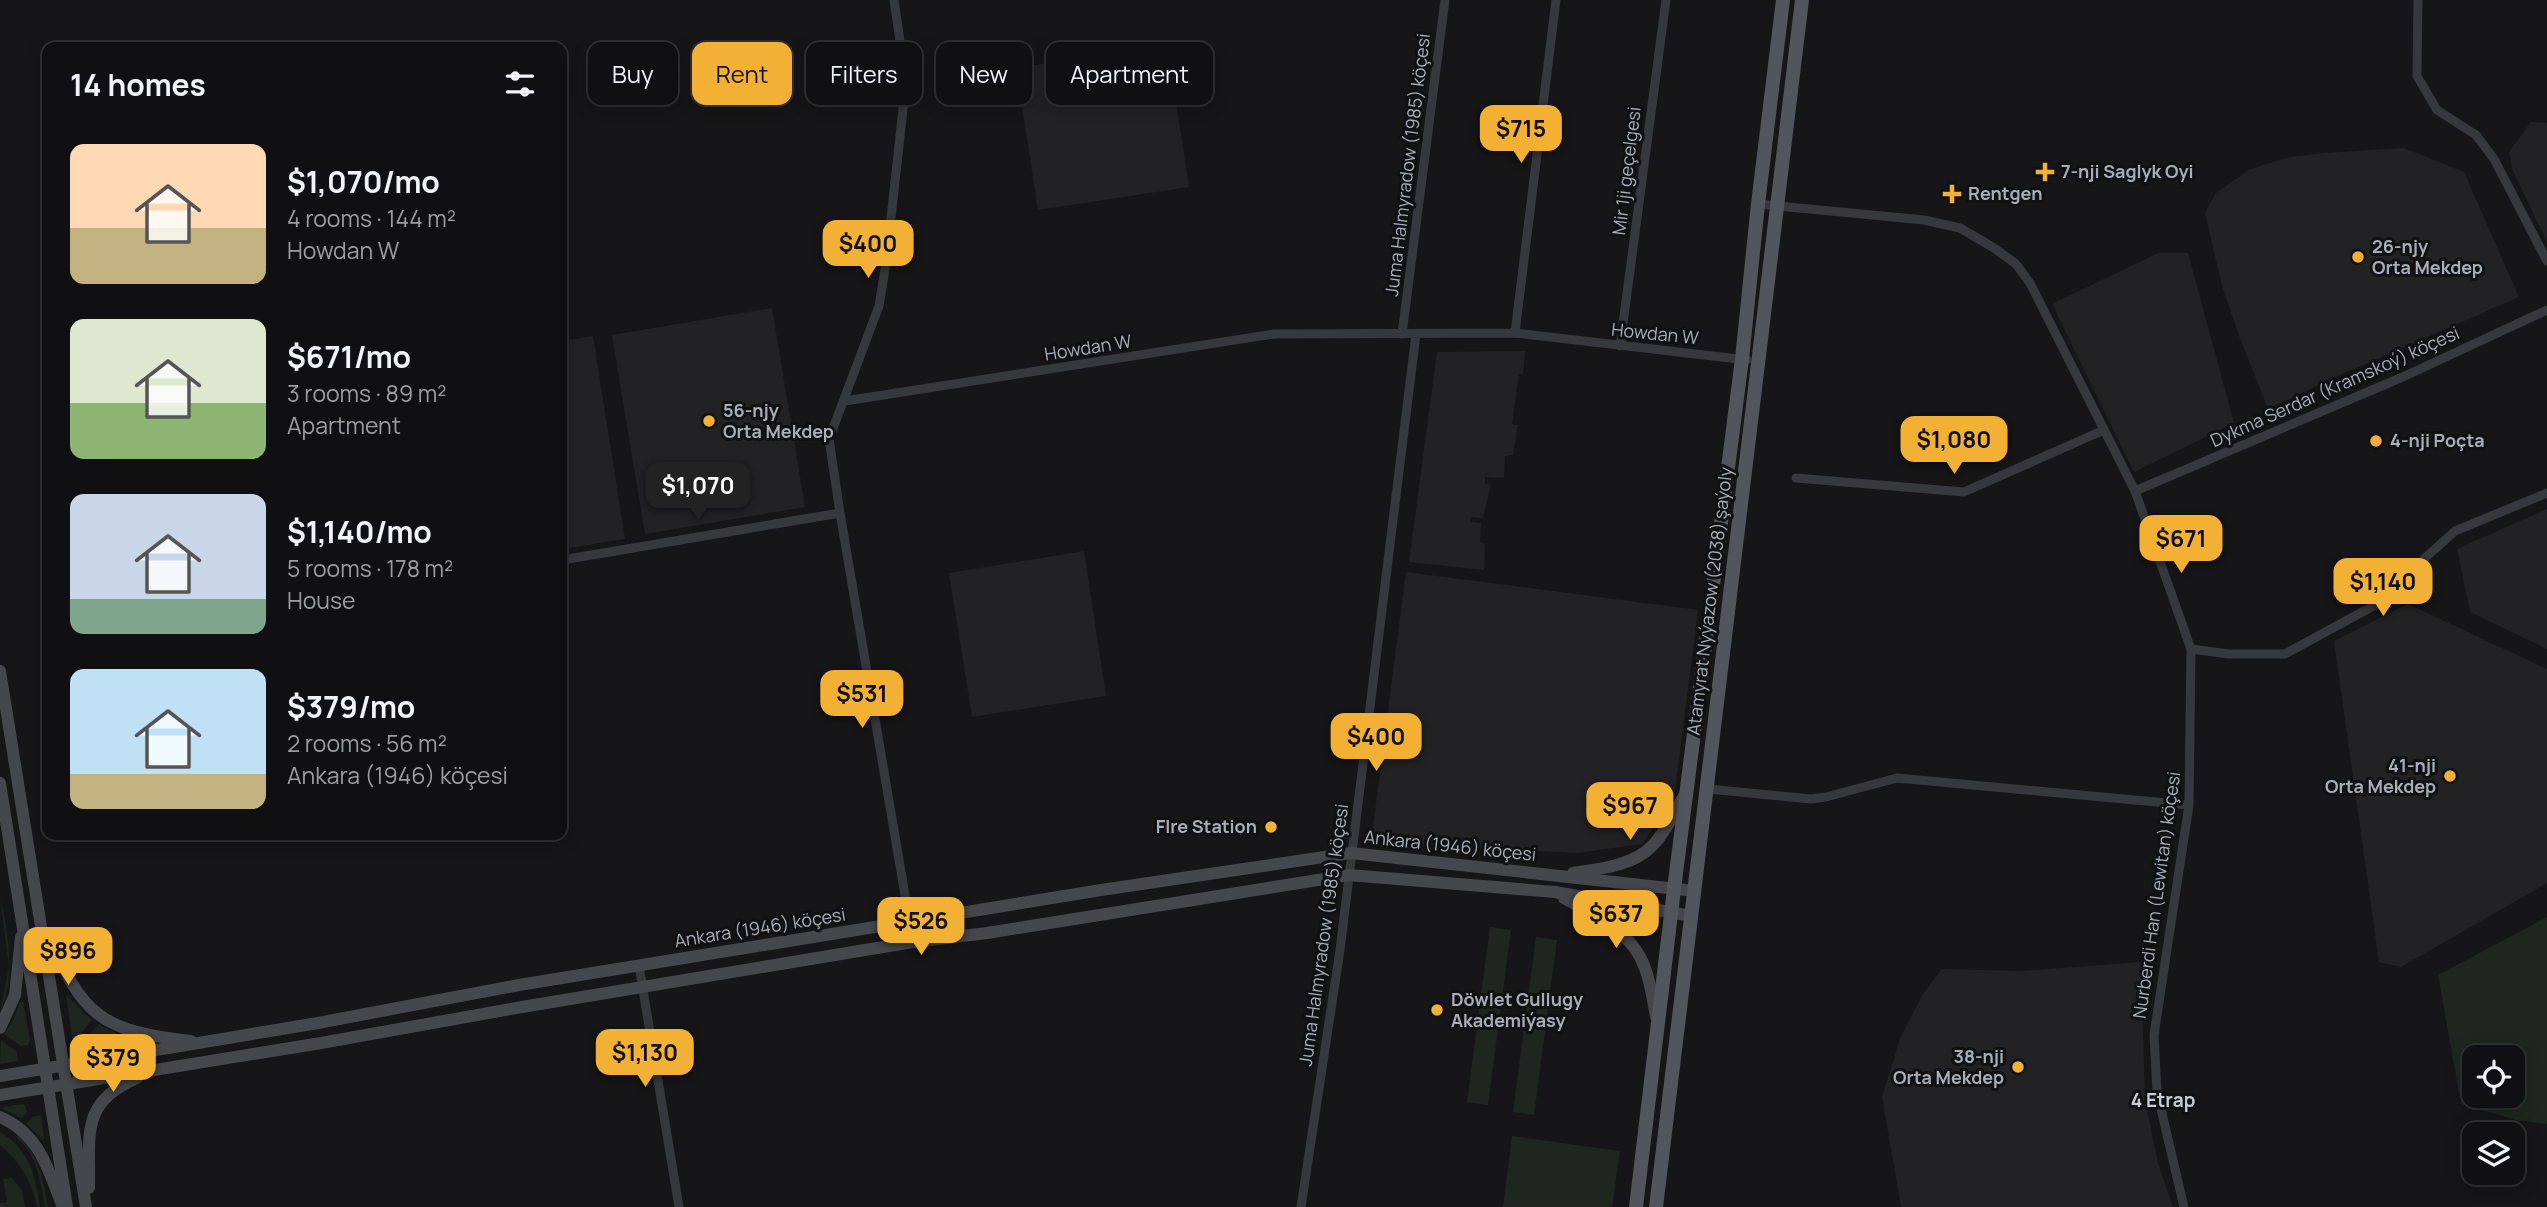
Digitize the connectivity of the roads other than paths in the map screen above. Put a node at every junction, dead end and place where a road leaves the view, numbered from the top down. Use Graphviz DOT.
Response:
graph roads {
  1 [pos="894,0"];
  2 [pos="1445,0"];
  3 [pos="1556,0"];
  4 [pos="1665,0"];
  5 [pos="1783,0"];
  6 [pos="1802,0"];
  7 [pos="2418,0"];
  8 [pos="1758,204"];
  9 [pos="1777,205"];
  10 [pos="2547,261"];
  11 [pos="2547,310"];
  12 [pos="1516,333"];
  13 [pos="1402,334"];
  14 [pos="1416,334"];
  15 [pos="1620,346"];
  16 [pos="1742,359"];
  17 [pos="1759,361"];
  18 [pos="845,401"];
  19 [pos="2104,430"];
  20 [pos="1797,478"];
  21 [pos="2135,491"];
  22 [pos="2547,493"];
  23 [pos="839,513"];
  24 [pos="567,559"];
  25 [pos="2192,649"];
  26 [pos="0,671"];
  27 [pos="0,783"];
  28 [pos="1688,788"];
  29 [pos="1708,789"];
  30 [pos="2189,804"];
  31 [pos="1351,853"];
  32 [pos="1349,875"];
  33 [pos="1557,876"];
  34 [pos="1674,889"];
  35 [pos="1695,891"];
  36 [pos="1555,892"];
  37 [pos="40,913"];
  38 [pos="1672,913"];
  39 [pos="22,916"];
  40 [pos="1692,916"];
  41 [pos="910,922"];
  42 [pos="913,942"];
  43 [pos="639,966"];
  44 [pos="643,987"];
  45 [pos="1658,1024"];
  46 [pos="0,1028"];
  47 [pos="205,1043"];
  48 [pos="64,1066"];
  49 [pos="47,1068"];
  50 [pos="153,1071"];
  51 [pos="0,1076"];
  52 [pos="67,1084"];
  53 [pos="50,1087"];
  54 [pos="0,1095"];
  55 [pos="0,1117"];
  56 [pos="65,1207"];
  57 [pos="87,1207"];
  58 [pos="679,1207"];
  59 [pos="1301,1207"];
  60 [pos="1636,1207"];
  61 [pos="1656,1207"];
  62 [pos="2185,1207"];
  1 -- 18 [label="street"];
  2 -- 13 [label="street, Juma Halmyradow (1985) köçesi"];
  3 -- 12 [label="street"];
  4 -- 15 [label="street, Mir 1ji geçelgesi"];
  5 -- 8 [label="main road, Atamyrat Nyýazow (2038) şaýoly"];
  6 -- 9 [label="main road, Atamyrat Nyýazow (2038) şaýoly"];
  7 -- 10 [label="street"];
  8 -- 9 [label="street, Nurberdi Han (Lewitan) köçesi"];
  8 -- 16 [label="main road, Atamyrat Nyýazow (2038) şaýoly"];
  9 -- 17 [label="main road, Atamyrat Nyýazow (2038) şaýoly"];
  9 -- 19 [label="street, Nurberdi Han (Lewitan) köçesi"];
  11 -- 21 [label="street, Dykma Serdar (Kramskoý) köçesi"];
  12 -- 14 [label="street, Howdan W"];
  12 -- 15 [label="street, Howdan W"];
  13 -- 14 [label="street, Howdan W"];
  13 -- 18 [label="street, Howdan W"];
  14 -- 31 [label="street, Juma Halmyradow (1985) köçesi"];
  15 -- 16 [label="street, Howdan W"];
  16 -- 17 [label="street, Howdan W"];
  16 -- 28 [label="main road, Atamyrat Nyýazow (2038) şaýoly"];
  17 -- 29 [label="main road, Atamyrat Nyýazow (2038) şaýoly"];
  18 -- 23 [label="street"];
  19 -- 20 [label="street"];
  19 -- 21 [label="street, Nurberdi Han (Lewitan) köçesi"];
  21 -- 25 [label="street, Nurberdi Han (Lewitan) köçesi"];
  22 -- 25 [label="street"];
  23 -- 24 [label="street"];
  23 -- 41 [label="street"];
  25 -- 30 [label="street, Nurberdi Han (Lewitan) köçesi"];
  26 -- 37 [label="main road"];
  27 -- 39 [label="main road"];
  28 -- 33 [label="main road"];
  28 -- 34 [label="main road, Atamyrat Nyýazow (2038) şaýoly"];
  29 -- 30 [label="street"];
  29 -- 35 [label="main road, Atamyrat Nyýazow (2038) şaýoly"];
  30 -- 62 [label="street, Nurberdi Han (Lewitan) köçesi"];
  31 -- 32 [label="street, Juma Halmyradow (1985) köçesi"];
  31 -- 33 [label="main road, Ankara (1946) köçesi"];
  31 -- 41 [label="main road, Ankara (1946) köçesi"];
  32 -- 36 [label="main road, Ankara (1946) köçesi"];
  32 -- 42 [label="main road, Ankara (1946) köçesi"];
  32 -- 59 [label="street, Juma Halmyradow (1985) köçesi"];
  33 -- 34 [label="main road, Ankara (1946) köçesi"];
  34 -- 35 [label="main road, Ankara (1946) köçesi"];
  34 -- 38 [label="main road, Atamyrat Nyýazow (2038) şaýoly"];
  35 -- 40 [label="main road, Atamyrat Nyýazow (2038) şaýoly"];
  36 -- 38 [label="main road, Ankara (1946) köçesi"];
  36 -- 45 [label="main road"];
  37 -- 47 [label="main road"];
  37 -- 48 [label="main road"];
  38 -- 40 [label="main road, Ankara (1946) köçesi"];
  38 -- 45 [label="main road, Atamyrat Nyýazow (2038) şaýoly"];
  39 -- 46 [label="main road"];
  39 -- 49 [label="main road"];
  40 -- 61 [label="main road, Atamyrat Nyýazow (2038) şaýoly"];
  41 -- 42 [label="street"];
  41 -- 43 [label="main road, Ankara (1946) köçesi"];
  42 -- 44 [label="main road, Ankara (1946) köçesi"];
  43 -- 44 [label="street"];
  43 -- 47 [label="main road, Ankara (1946) köçesi"];
  44 -- 50 [label="main road, Ankara (1946) köçesi"];
  44 -- 58 [label="street"];
  45 -- 60 [label="main road, Atamyrat Nyýazow (2038) şaýoly"];
  47 -- 48 [label="main road, Ankara (1946) köçesi"];
  48 -- 49 [label="main road, Ankara (1946) köçesi"];
  48 -- 52 [label="main road"];
  49 -- 51 [label="main road, Ankara (1946) köçesi"];
  49 -- 53 [label="main road"];
  50 -- 52 [label="main road, Ankara (1946) köçesi"];
  50 -- 57 [label="main road"];
  52 -- 53 [label="main road, Ankara (1946) köçesi"];
  52 -- 57 [label="main road"];
  53 -- 54 [label="main road"];
  53 -- 56 [label="main road"];
  55 -- 56 [label="main road"];
}
